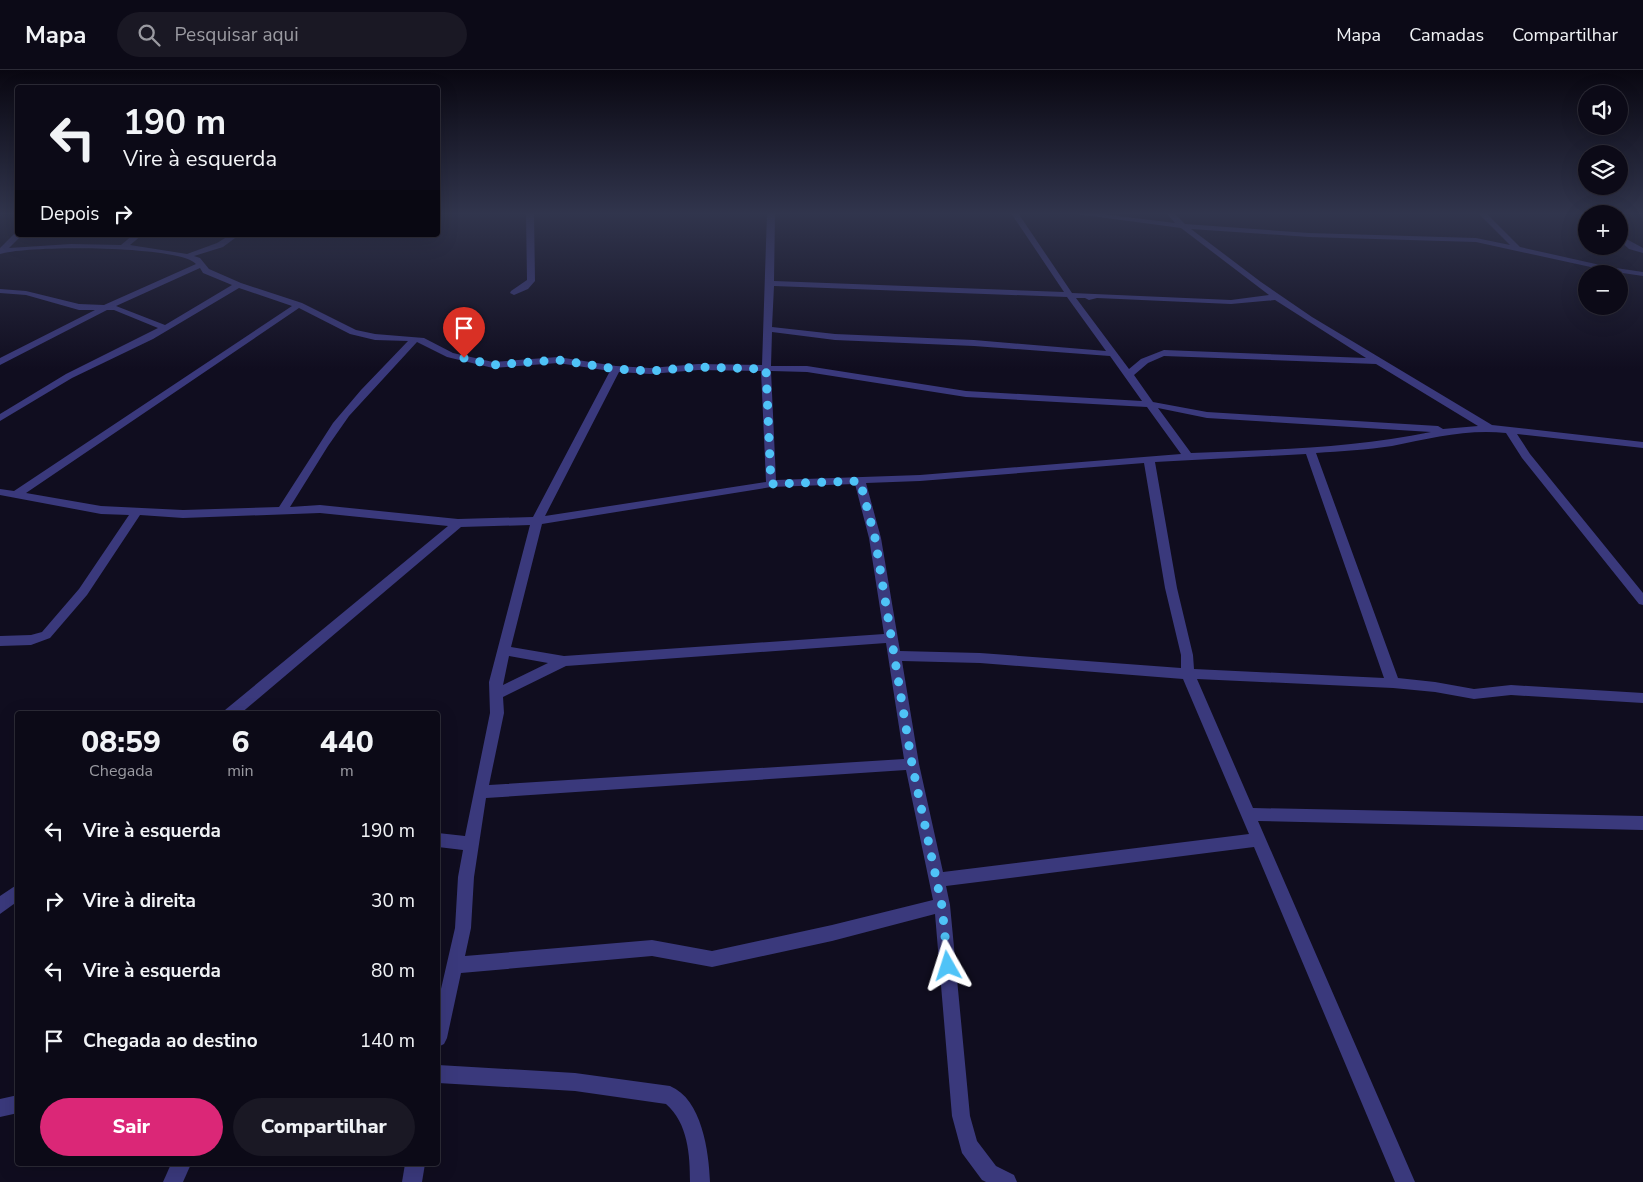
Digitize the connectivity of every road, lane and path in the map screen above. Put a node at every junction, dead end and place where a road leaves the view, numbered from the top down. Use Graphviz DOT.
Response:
graph roads {
  1 [pos="201,265"];
  2 [pos="531,265"];
  3 [pos="771,265"];
  4 [pos="1049,265"];
  5 [pos="1234,265"];
  6 [pos="1590,265"];
  7 [pos="1643,274"];
  8 [pos="770,283"];
  9 [pos="238,285"];
  10 [pos="0,291"];
  11 [pos="514,293"];
  12 [pos="1277,297"];
  13 [pos="1072,298"];
  14 [pos="299,305"];
  15 [pos="107,307"];
  16 [pos="165,328"];
  17 [pos="768,329"];
  18 [pos="415,339"];
  19 [pos="1114,354"];
  20 [pos="1377,361"];
  21 [pos="0,362"];
  22 [pos="616,369"];
  23 [pos="766,369"];
  24 [pos="1129,375"];
  25 [pos="1150,404"];
  26 [pos="0,418"];
  27 [pos="1489,428"];
  28 [pos="1453,430"];
  29 [pos="1509,430"];
  30 [pos="1643,445"];
  31 [pos="1310,451"];
  32 [pos="1188,456"];
  33 [pos="1149,459"];
  34 [pos="860,481"];
  35 [pos="771,484"];
  36 [pos="0,492"];
  37 [pos="16,495"];
  38 [pos="283,509"];
  39 [pos="137,512"];
  40 [pos="537,521"];
  41 [pos="458,523"];
  42 [pos="1643,601"];
  43 [pos="890,638"];
  44 [pos="0,641"];
  45 [pos="503,650"];
  46 [pos="896,656"];
  47 [pos="564,661"];
  48 [pos="1188,674"];
  49 [pos="1393,683"];
  50 [pos="497,694"];
  51 [pos="1643,698"];
  52 [pos="234,711"];
  53 [pos="912,764"];
  54 [pos="480,792"];
  55 [pos="1249,814"];
  56 [pos="1643,823"];
  57 [pos="1260,839"];
  58 [pos="440,840"];
  59 [pos="471,844"];
  60 [pos="936,880"];
  61 [pos="15,894"];
  62 [pos="0,906"];
  63 [pos="942,906"];
  64 [pos="454,965"];
  65 [pos="440,1029"];
  66 [pos="440,1074"];
  67 [pos="15,1105"];
  68 [pos="0,1108"];
  69 [pos="179,1166"];
  70 [pos="415,1166"];
  71 [pos="173,1182"];
  72 [pos="412,1182"];
  73 [pos="700,1182"];
  74 [pos="1007,1182"];
  75 [pos="1405,1182"];
  1 -- 9 [label="street"];
  1 -- 15 [label="street"];
  2 -- 11 [label="street"];
  3 -- 8 [label="street"];
  4 -- 13 [label="street"];
  5 -- 12 [label="street"];
  6 -- 7 [label="street"];
  8 -- 13 [label="street"];
  8 -- 17 [label="street"];
  9 -- 14 [label="street"];
  9 -- 16 [label="street"];
  10 -- 15 [label="street"];
  12 -- 13 [label="street"];
  12 -- 20 [label="street"];
  13 -- 19 [label="street"];
  14 -- 18 [label="street"];
  14 -- 37 [label="street"];
  15 -- 16 [label="street"];
  15 -- 21 [label="street"];
  16 -- 26 [label="street"];
  17 -- 19 [label="street"];
  17 -- 23 [label="street"];
  18 -- 22 [label="street"];
  18 -- 38 [label="street"];
  19 -- 24 [label="street"];
  20 -- 24 [label="street"];
  20 -- 27 [label="street"];
  22 -- 23 [label="street"];
  22 -- 40 [label="street"];
  23 -- 25 [label="street"];
  23 -- 35 [label="street"];
  24 -- 25 [label="street"];
  25 -- 28 [label="street"];
  25 -- 32 [label="street"];
  27 -- 28 [label="street"];
  27 -- 29 [label="street"];
  28 -- 31 [label="street"];
  29 -- 30 [label="street"];
  29 -- 42 [label="street"];
  31 -- 32 [label="street"];
  31 -- 49 [label="street"];
  32 -- 33 [label="street"];
  33 -- 34 [label="street"];
  33 -- 48 [label="street"];
  34 -- 35 [label="street"];
  34 -- 43 [label="street"];
  35 -- 40 [label="street"];
  36 -- 37 [label="street"];
  37 -- 39 [label="street"];
  38 -- 39 [label="street"];
  38 -- 41 [label="street"];
  39 -- 44 [label="street"];
  40 -- 41 [label="street"];
  40 -- 45 [label="street"];
  41 -- 52 [label="street"];
  43 -- 46 [label="street"];
  43 -- 47 [label="street"];
  45 -- 47 [label="street"];
  45 -- 50 [label="street"];
  46 -- 48 [label="street"];
  46 -- 53 [label="street"];
  47 -- 50 [label="street"];
  48 -- 49 [label="street"];
  48 -- 55 [label="street"];
  49 -- 51 [label="street"];
  50 -- 54 [label="street"];
  53 -- 54 [label="street"];
  53 -- 60 [label="street"];
  54 -- 59 [label="street"];
  55 -- 56 [label="street"];
  55 -- 57 [label="street"];
  57 -- 60 [label="street"];
  57 -- 75 [label="street"];
  58 -- 59 [label="street"];
  59 -- 64 [label="street"];
  60 -- 63 [label="street"];
  61 -- 62 [label="street"];
  63 -- 64 [label="street"];
  63 -- 74 [label="street"];
  64 -- 65 [label="street"];
  66 -- 73 [label="street"];
  67 -- 68 [label="street"];
  69 -- 71 [label="street"];
  70 -- 72 [label="street"];
}
